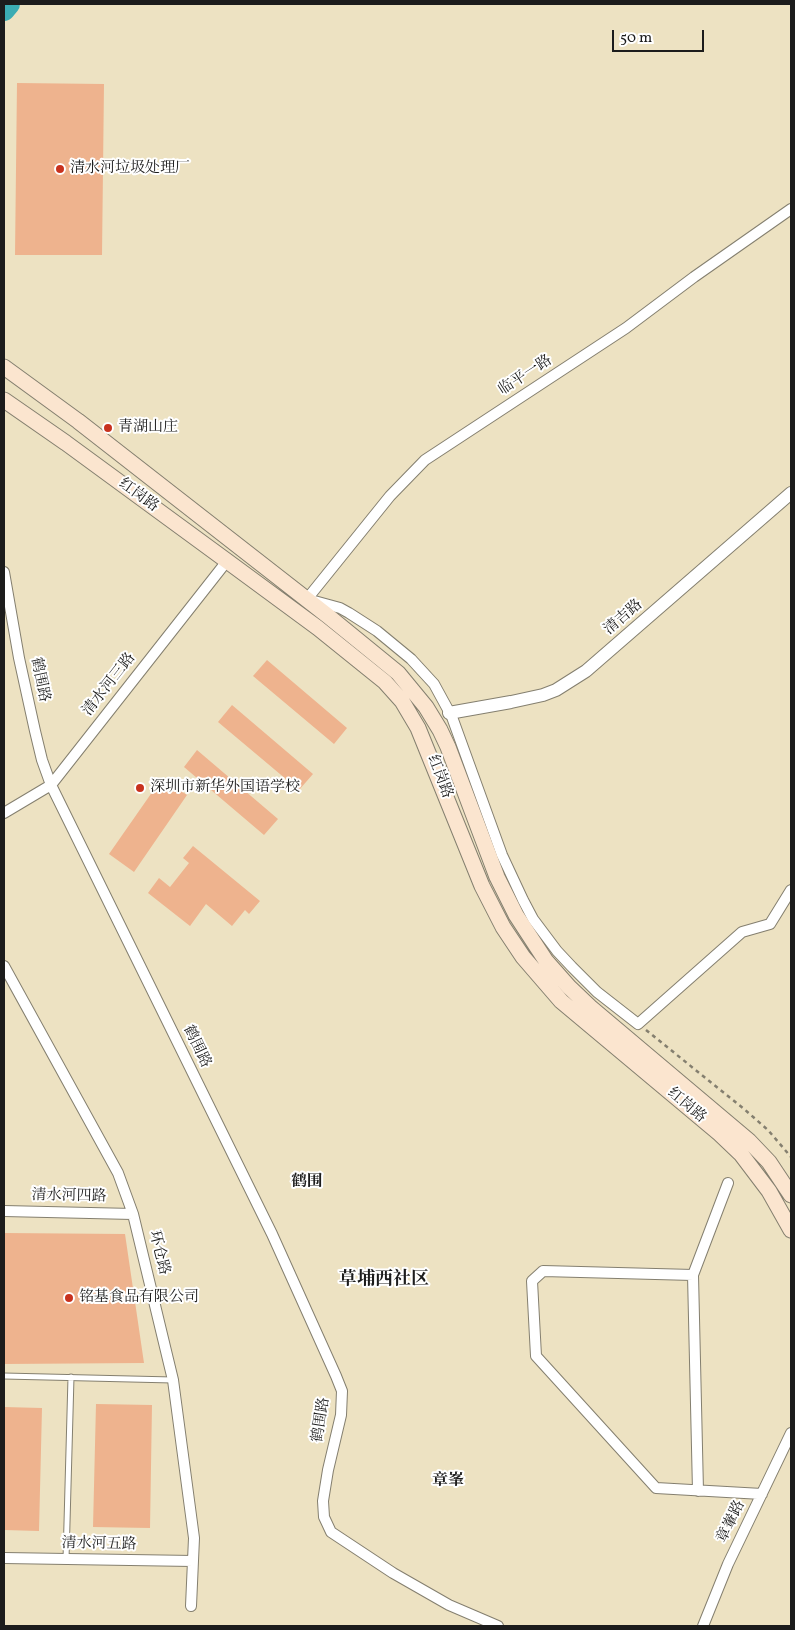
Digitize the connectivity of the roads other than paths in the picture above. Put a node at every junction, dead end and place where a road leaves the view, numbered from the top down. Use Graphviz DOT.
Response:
graph roads {
  1 [pos="791,209"];
  2 [pos="4,367"];
  3 [pos="35,390"];
  4 [pos="4,400"];
  5 [pos="17,409"];
  6 [pos="791,493"];
  7 [pos="227,560"];
  8 [pos="4,572"];
  9 [pos="307,599"];
  10 [pos="448,713"];
  11 [pos="52,785"];
  12 [pos="4,813"];
  13 [pos="791,890"];
  14 [pos="4,966"];
  15 [pos="728,1183"];
  16 [pos="791,1195"];
  17 [pos="4,1211"];
  18 [pos="133,1214"];
  19 [pos="791,1230"];
  20 [pos="693,1275"];
  21 [pos="4,1376"];
  22 [pos="71,1377"];
  23 [pos="173,1380"];
  24 [pos="791,1434"];
  25 [pos="698,1490"];
  26 [pos="762,1494"];
  27 [pos="4,1558"];
  28 [pos="66,1560"];
  29 [pos="193,1561"];
  30 [pos="191,1606"];
  31 [pos="498,1626"];
  32 [pos="703,1626"];
  1 -- 9 [label="street, 临平一路"];
  2 -- 3 [label="main road, 红岗路"];
  3 -- 5 [label="main road"];
  3 -- 9 [label="main road, 红岗路"];
  4 -- 5 [label="main road, 红岗路"];
  5 -- 7 [label="main road, 红岗路"];
  6 -- 10 [label="street, 清吉路"];
  7 -- 11 [label="street, 清水河三路"];
  7 -- 19 [label="main road, 红岗路"];
  8 -- 11 [label="street, 鹤围路"];
  9 -- 10 [label="street"];
  9 -- 16 [label="main road, 红岗路"];
  10 -- 13 [label="street"];
  11 -- 12 [label="street, 清水河三路"];
  11 -- 31 [label="street, 鹤围路"];
  14 -- 18 [label="street, 环仓路"];
  15 -- 20 [label="street"];
  17 -- 18 [label="street, 清水河四路"];
  18 -- 23 [label="street, 环仓路"];
  20 -- 25 [label="street"];
  20 -- 25 [label="street"];
  21 -- 22 [label="lane"];
  22 -- 23 [label="lane"];
  22 -- 28 [label="lane"];
  23 -- 29 [label="street, 环仓路"];
  24 -- 26 [label="street, 章輋路"];
  25 -- 26 [label="street"];
  26 -- 32 [label="street, 章輋路"];
  27 -- 28 [label="street, 清水河五路"];
  28 -- 29 [label="street, 清水河五路"];
  29 -- 30 [label="street, 环仓路"];
}
